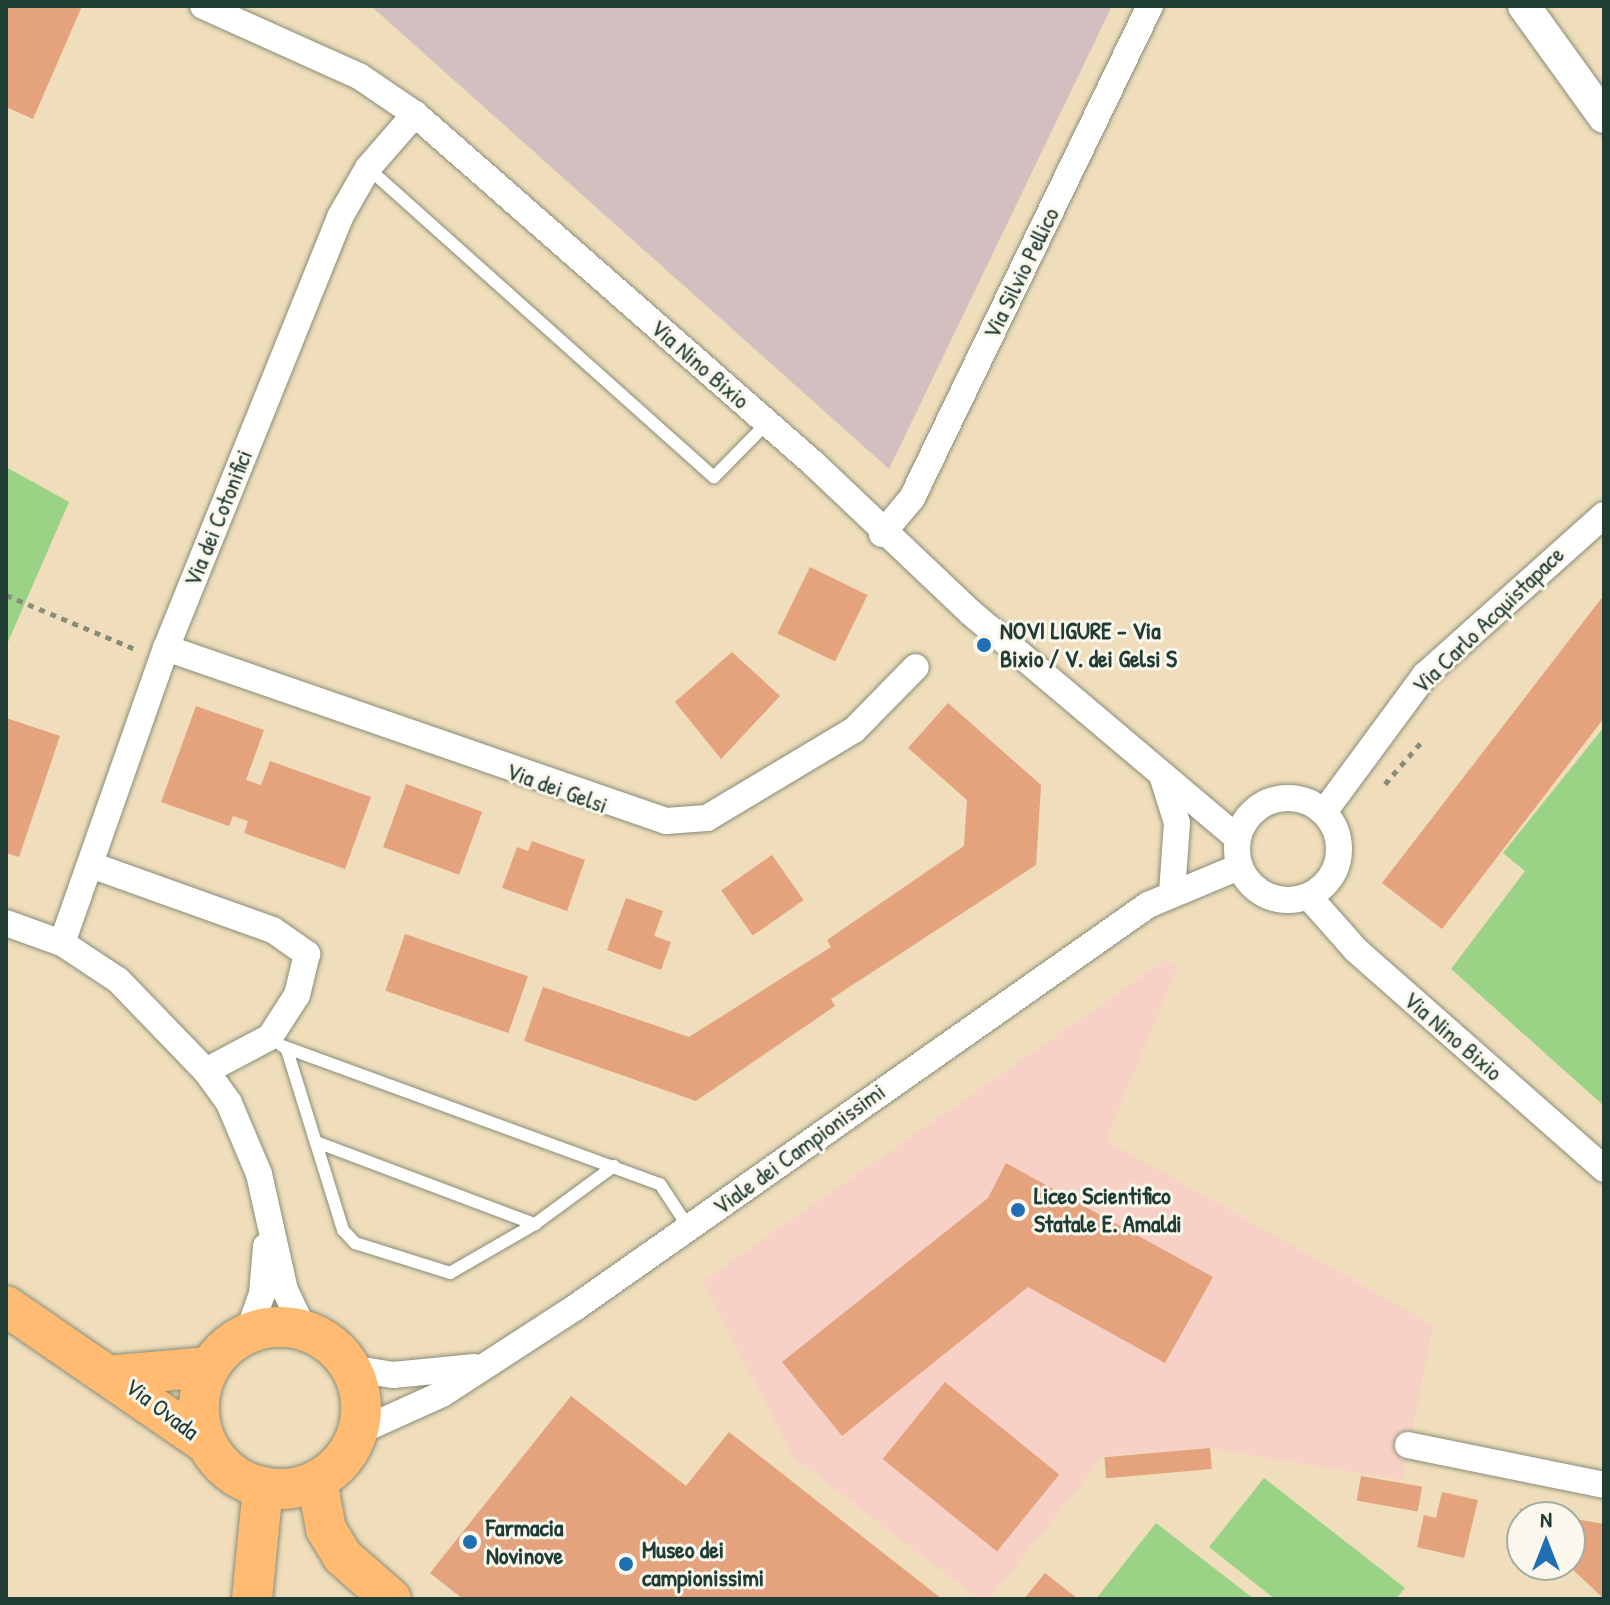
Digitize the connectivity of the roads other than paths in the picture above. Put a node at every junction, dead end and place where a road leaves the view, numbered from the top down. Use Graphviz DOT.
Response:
graph roads {
  1 [pos="203,6"];
  2 [pos="1150,6"];
  3 [pos="1524,6"];
  4 [pos="415,114"];
  5 [pos="1604,117"];
  6 [pos="368,168"];
  7 [pos="767,423"];
  8 [pos="1604,515"];
  9 [pos="882,534"];
  10 [pos="166,648"];
  11 [pos="916,667"];
  12 [pos="1162,775"];
  13 [pos="1324,812"];
  14 [pos="1237,838"];
  15 [pos="91,865"];
  16 [pos="1239,867"];
  17 [pos="1172,892"];
  18 [pos="1309,897"];
  19 [pos="6,923"];
  20 [pos="62,943"];
  21 [pos="278,1044"];
  22 [pos="206,1071"];
  23 [pos="319,1143"];
  24 [pos="614,1166"];
  25 [pos="1604,1169"];
  26 [pos="268,1222"];
  27 [pos="535,1224"];
  28 [pos="689,1228"];
  29 [pos="6,1306"];
  30 [pos="304,1330"];
  31 [pos="248,1333"];
  32 [pos="491,1364"];
  33 [pos="209,1367"];
  34 [pos="351,1368"];
  35 [pos="117,1375"];
  36 [pos="358,1432"];
  37 [pos="207,1444"];
  38 [pos="1408,1445"];
  39 [pos="317,1480"];
  40 [pos="1604,1485"];
  41 [pos="263,1487"];
  42 [pos="252,1599"];
  43 [pos="391,1599"];
  1 -- 4 [label="street, Via Nino Bixio"];
  2 -- 9 [label="street, Via Silvio Pellico"];
  3 -- 5 [label="street"];
  4 -- 6 [label="street, Via dei Cotonifici"];
  4 -- 7 [label="street, Via Nino Bixio"];
  6 -- 7 [label="lane"];
  6 -- 10 [label="street, Via dei Cotonifici"];
  7 -- 9 [label="street, Via Nino Bixio"];
  8 -- 13 [label="street, Via Carlo Acquistapace"];
  9 -- 12 [label="street, Via Nino Bixio"];
  10 -- 11 [label="street, Via dei Gelsi"];
  10 -- 15 [label="street, Via dei Cotonifici"];
  12 -- 14 [label="street, Via Nino Bixio"];
  12 -- 17 [label="street"];
  13 -- 14 [label="street"];
  13 -- 18 [label="street"];
  14 -- 16 [label="street"];
  15 -- 20 [label="street, Via dei Cotonifici"];
  15 -- 21 [label="street"];
  16 -- 17 [label="street, Viale dei Campionissimi"];
  16 -- 18 [label="street"];
  17 -- 28 [label="street, Viale dei Campionissimi"];
  18 -- 25 [label="street, Via Nino Bixio"];
  19 -- 20 [label="street"];
  20 -- 22 [label="street"];
  21 -- 22 [label="street"];
  21 -- 23 [label="lane"];
  21 -- 24 [label="lane"];
  22 -- 26 [label="street"];
  23 -- 27 [label="lane"];
  23 -- 27 [label="lane"];
  24 -- 27 [label="lane"];
  24 -- 28 [label="lane"];
  26 -- 30 [label="street"];
  26 -- 31 [label="street"];
  28 -- 32 [label="street, Viale dei Campionissimi"];
  29 -- 35 [label="main road, Via Ovada"];
  30 -- 31 [label="main road"];
  30 -- 34 [label="main road"];
  31 -- 33 [label="main road"];
  32 -- 34 [label="street"];
  32 -- 36 [label="street, Viale dei Campionissimi"];
  33 -- 35 [label="main road, Via Ovada"];
  33 -- 37 [label="main road"];
  34 -- 36 [label="main road"];
  35 -- 37 [label="main road, Via Ovada"];
  36 -- 39 [label="main road"];
  37 -- 41 [label="main road"];
  38 -- 40 [label="street"];
  39 -- 41 [label="main road"];
  39 -- 43 [label="main road"];
  41 -- 42 [label="main road"];
}
